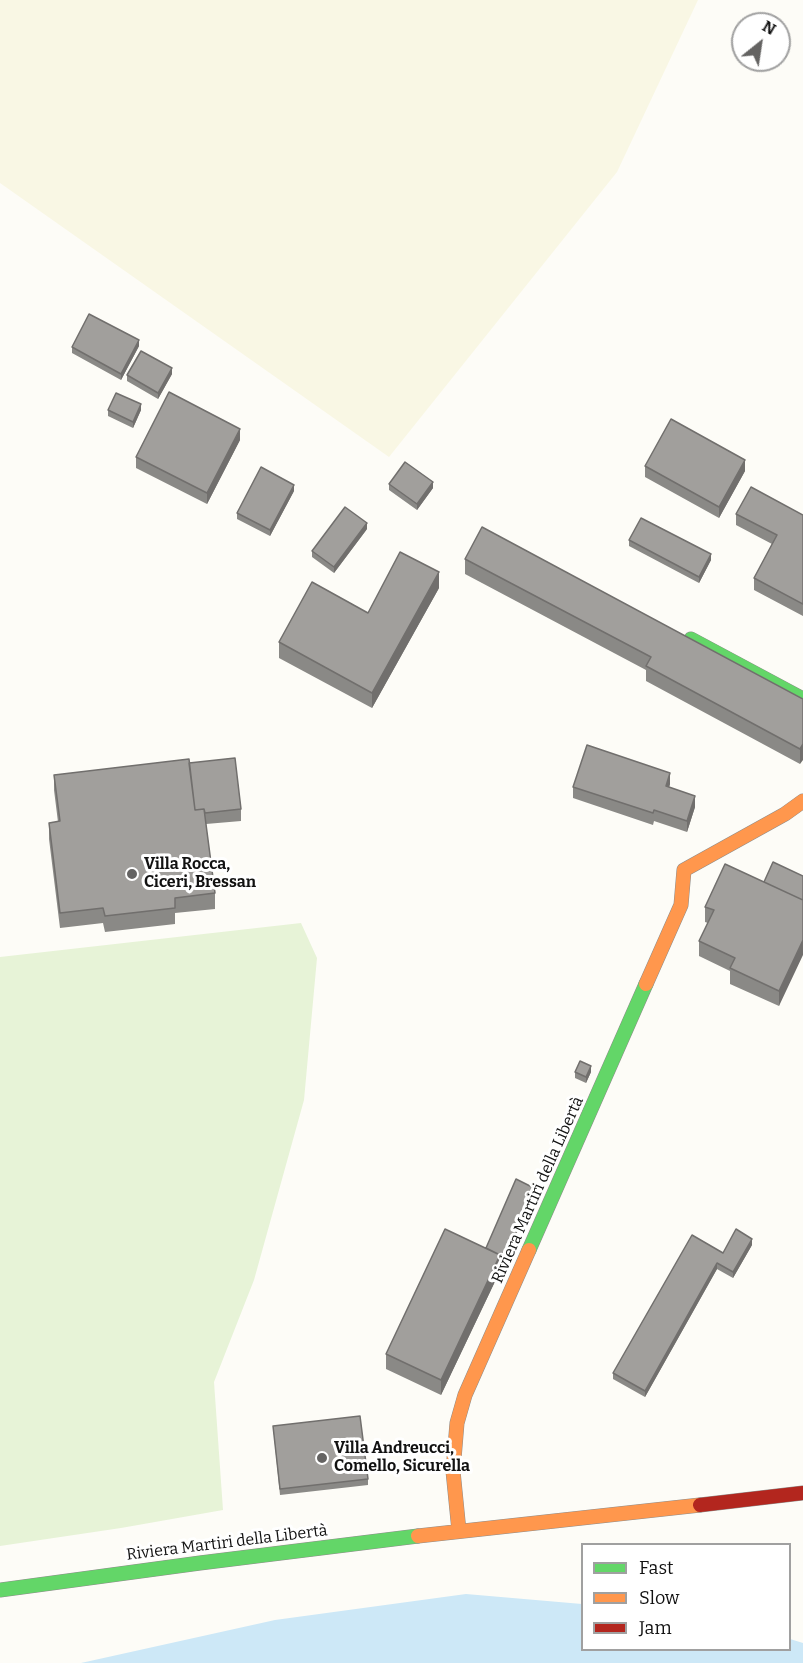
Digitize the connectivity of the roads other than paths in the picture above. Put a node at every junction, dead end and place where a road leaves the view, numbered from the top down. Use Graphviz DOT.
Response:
graph roads {
  1 [pos="677,631"];
  2 [pos="803,699"];
  3 [pos="803,801"];
  4 [pos="803,1493"];
  5 [pos="459,1531"];
  6 [pos="0,1590"];
  1 -- 2 [label="street"];
  3 -- 5 [label="street, Riviera Martiri della Libertà"];
  4 -- 5 [label="street, Riviera Martiri della Libertà"];
  5 -- 6 [label="street, Riviera Martiri della Libertà"];
}
